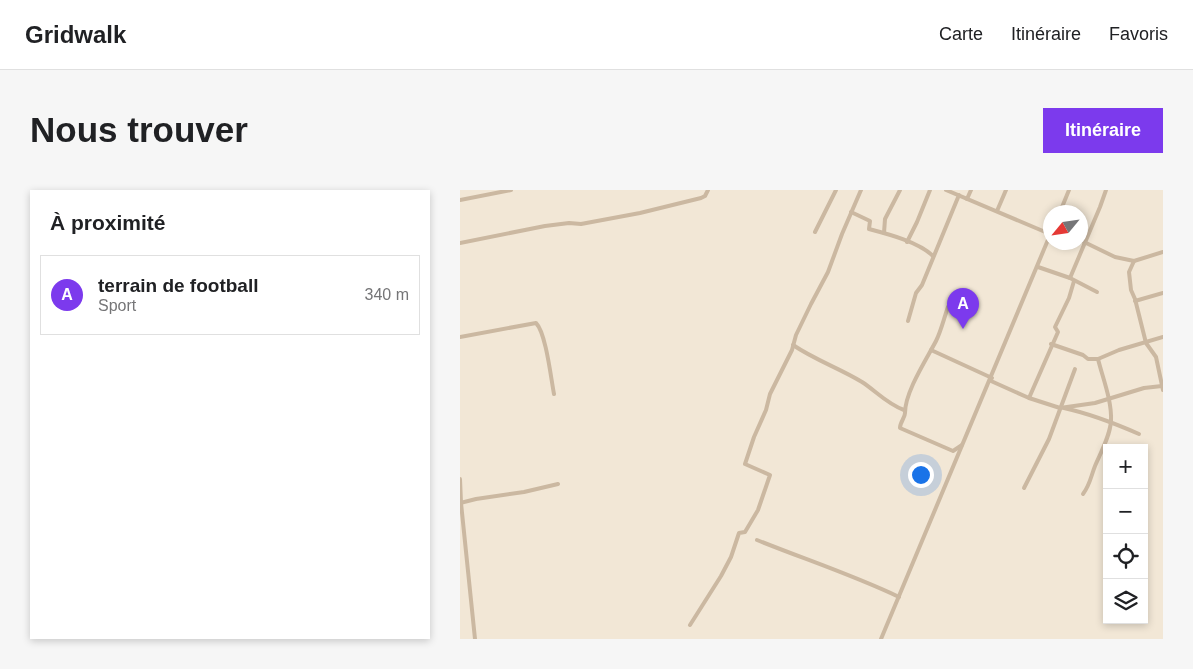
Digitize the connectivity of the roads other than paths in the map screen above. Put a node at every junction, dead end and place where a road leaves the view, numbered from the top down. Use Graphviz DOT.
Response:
graph roads {
  1 [pos="511,190"];
  2 [pos="708,190"];
  3 [pos="836,190"];
  4 [pos="860,190"];
  5 [pos="900,190"];
  6 [pos="930,190"];
  7 [pos="946,190"];
  8 [pos="971,190"];
  9 [pos="1006,190"];
  10 [pos="1069,190"];
  11 [pos="1106,190"];
  12 [pos="959,195"];
  13 [pos="967,199"];
  14 [pos="460,200"];
  15 [pos="1063,205"];
  16 [pos="997,211"];
  17 [pos="851,212"];
  18 [pos="1088,229"];
  19 [pos="1043,231"];
  20 [pos="815,232"];
  21 [pos="884,233"];
  22 [pos="907,242"];
  23 [pos="460,243"];
  24 [pos="1088,243"];
  25 [pos="1044,250"];
  26 [pos="1079,250"];
  27 [pos="1163,252"];
  28 [pos="933,256"];
  29 [pos="1134,261"];
  30 [pos="1038,266"];
  31 [pos="1072,279"];
  32 [pos="1097,292"];
  33 [pos="1163,294"];
  34 [pos="1135,301"];
  35 [pos="948,307"];
  36 [pos="908,321"];
  37 [pos="1163,337"];
  38 [pos="460,338"];
  39 [pos="1146,343"];
  40 [pos="1052,344"];
  41 [pos="793,345"];
  42 [pos="931,350"];
  43 [pos="1098,360"];
  44 [pos="1075,369"];
  45 [pos="991,380"];
  46 [pos="1162,388"];
  47 [pos="554,394"];
  48 [pos="1028,398"];
  49 [pos="1109,400"];
  50 [pos="1060,408"];
  51 [pos="904,410"];
  52 [pos="1111,421"];
  53 [pos="1139,434"];
  54 [pos="964,444"];
  55 [pos="953,451"];
  56 [pos="960,454"];
  57 [pos="460,479"];
  58 [pos="558,484"];
  59 [pos="1024,488"];
  60 [pos="1083,494"];
  61 [pos="460,503"];
  62 [pos="757,540"];
  63 [pos="899,597"];
  64 [pos="690,625"];
  65 [pos="475,639"];
  66 [pos="881,639"];
  1 -- 14 [label="street"];
  2 -- 23 [label="street"];
  3 -- 20 [label="street"];
  4 -- 17 [label="street"];
  5 -- 21 [label="street"];
  6 -- 22 [label="street"];
  7 -- 12 [label="street"];
  8 -- 13 [label="street"];
  9 -- 16 [label="street"];
  10 -- 15 [label="street"];
  11 -- 18 [label="street"];
  12 -- 13 [label="street"];
  12 -- 28 [label="street"];
  13 -- 16 [label="street"];
  16 -- 19 [label="street"];
  17 -- 21 [label="street"];
  17 -- 41 [label="street"];
  21 -- 22 [label="street"];
  22 -- 28 [label="street"];
  24 -- 29 [label="street"];
  25 -- 30 [label="street"];
  26 -- 31 [label="street"];
  27 -- 29 [label="street"];
  28 -- 36 [label="street"];
  29 -- 34 [label="street"];
  30 -- 31 [label="street"];
  30 -- 45 [label="street"];
  31 -- 32 [label="street"];
  31 -- 40 [label="street"];
  33 -- 34 [label="street"];
  34 -- 39 [label="street"];
  35 -- 42 [label="street"];
  37 -- 39 [label="street"];
  38 -- 47 [label="street"];
  39 -- 43 [label="street"];
  39 -- 46 [label="street"];
  40 -- 43 [label="street"];
  40 -- 48 [label="street"];
  41 -- 51 [label="street"];
  41 -- 64 [label="street"];
  42 -- 45 [label="street"];
  42 -- 51 [label="street"];
  43 -- 49 [label="street"];
  44 -- 50 [label="street"];
  45 -- 48 [label="street"];
  45 -- 54 [label="street"];
  46 -- 49 [label="street"];
  48 -- 50 [label="street"];
  49 -- 50 [label="street"];
  49 -- 52 [label="street"];
  50 -- 52 [label="street"];
  50 -- 59 [label="street"];
  51 -- 55 [label="street"];
  52 -- 53 [label="street"];
  52 -- 60 [label="street"];
  54 -- 55 [label="street"];
  54 -- 56 [label="street"];
  55 -- 56 [label="street"];
  56 -- 63 [label="street"];
  57 -- 61 [label="street"];
  58 -- 61 [label="street"];
  61 -- 65 [label="street"];
  62 -- 63 [label="street"];
  63 -- 66 [label="street"];
}
